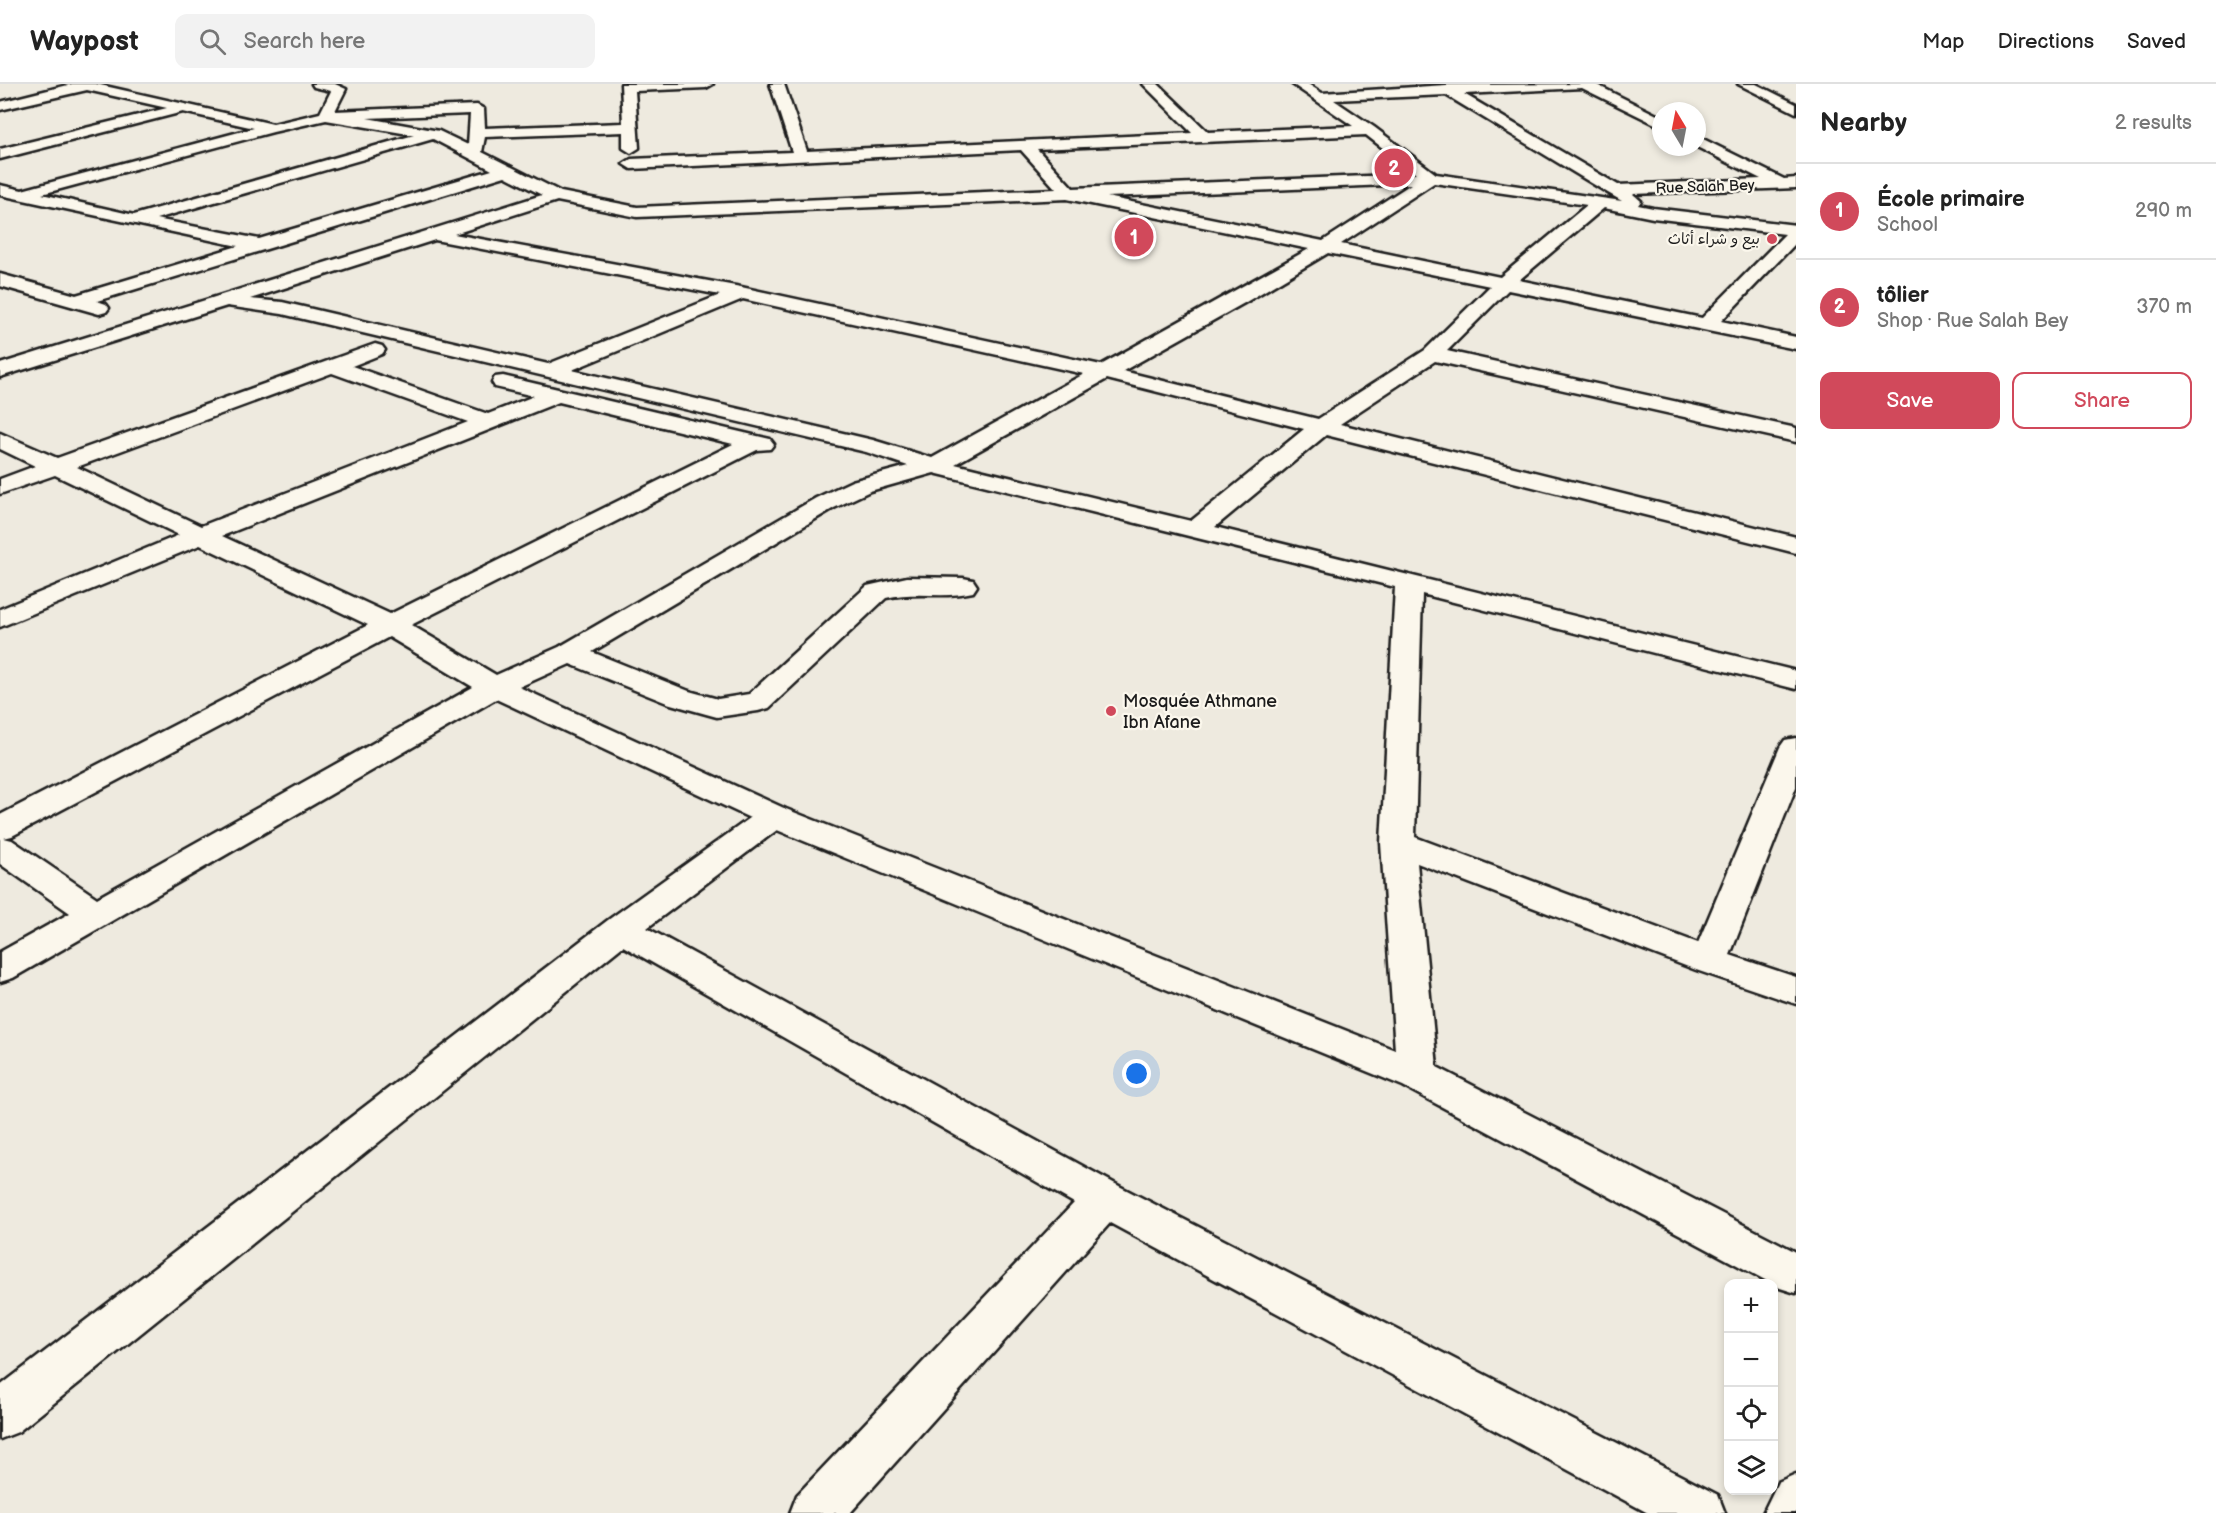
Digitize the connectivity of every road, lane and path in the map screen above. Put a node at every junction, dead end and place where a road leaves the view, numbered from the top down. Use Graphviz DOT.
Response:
graph roads {
  1 [pos="319,84"];
  2 [pos="706,84"];
  3 [pos="777,84"];
  4 [pos="1150,84"];
  5 [pos="1299,84"];
  6 [pos="1583,84"];
  7 [pos="1745,84"];
  8 [pos="88,85"];
  9 [pos="628,85"];
  10 [pos="340,87"];
  11 [pos="1442,87"];
  12 [pos="481,92"];
  13 [pos="1319,97"];
  14 [pos="0,106"];
  15 [pos="184,108"];
  16 [pos="477,109"];
  17 [pos="1796,109"];
  18 [pos="326,116"];
  19 [pos="1652,118"];
  20 [pos="629,127"];
  21 [pos="273,128"];
  22 [pos="1369,130"];
  23 [pos="478,133"];
  24 [pos="434,134"];
  25 [pos="1204,137"];
  26 [pos="1706,145"];
  27 [pos="1025,146"];
  28 [pos="0,154"];
  29 [pos="474,155"];
  30 [pos="801,156"];
  31 [pos="632,164"];
  32 [pos="505,171"];
  33 [pos="1596,179"];
  34 [pos="1443,180"];
  35 [pos="1791,186"];
  36 [pos="0,190"];
  37 [pos="24,194"];
  38 [pos="1069,194"];
  39 [pos="556,196"];
  40 [pos="1607,196"];
  41 [pos="637,212"];
  42 [pos="134,220"];
  43 [pos="1796,232"];
  44 [pos="434,235"];
  45 [pos="260,245"];
  46 [pos="1325,248"];
  47 [pos="0,280"];
  48 [pos="1504,283"];
  49 [pos="741,293"];
  50 [pos="78,301"];
  51 [pos="224,302"];
  52 [pos="152,324"];
  53 [pos="1708,324"];
  54 [pos="1796,343"];
  55 [pos="375,351"];
  56 [pos="1432,354"];
  57 [pos="332,366"];
  58 [pos="0,370"];
  59 [pos="553,370"];
  60 [pos="1103,372"];
  61 [pos="557,395"];
  62 [pos="489,422"];
  63 [pos="1321,428"];
  64 [pos="1796,435"];
  65 [pos="0,440"];
  66 [pos="753,443"];
  67 [pos="786,449"];
  68 [pos="819,456"];
  69 [pos="56,466"];
  70 [pos="934,466"];
  71 [pos="0,487"];
  72 [pos="1194,531"];
  73 [pos="201,535"];
  74 [pos="1796,544"];
  75 [pos="1409,582"];
  76 [pos="963,586"];
  77 [pos="0,619"];
  78 [pos="390,625"];
  79 [pos="569,652"];
  80 [pos="1796,680"];
  81 [pos="495,687"];
  82 [pos="1796,747"];
  83 [pos="774,816"];
  84 [pos="0,829"];
  85 [pos="1398,843"];
  86 [pos="0,848"];
  87 [pos="97,915"];
  88 [pos="621,929"];
  89 [pos="1708,961"];
  90 [pos="0,969"];
  91 [pos="1796,991"];
  92 [pos="1417,1075"];
  93 [pos="1105,1199"];
  94 [pos="1796,1274"];
  95 [pos="0,1416"];
  96 [pos="1796,1499"];
  97 [pos="816,1513"];
  98 [pos="1699,1513"];
  99 [pos="1789,1513"];
  1 -- 10 [label="street"];
  2 -- 9 [label="street"];
  3 -- 30 [label="street"];
  4 -- 25 [label="street"];
  5 -- 13 [label="street"];
  6 -- 11 [label="street"];
  6 -- 19 [label="street"];
  7 -- 17 [label="street"];
  8 -- 14 [label="street"];
  8 -- 15 [label="street"];
  9 -- 20 [label="street"];
  10 -- 18 [label="street"];
  11 -- 13 [label="street"];
  11 -- 33 [label="street"];
  12 -- 16 [label="street"];
  13 -- 22 [label="street"];
  15 -- 21 [label="street"];
  15 -- 28 [label="street"];
  16 -- 18 [label="street"];
  16 -- 23 [label="street"];
  18 -- 21 [label="street"];
  18 -- 24 [label="street"];
  20 -- 23 [label="street"];
  20 -- 31 [label="street"];
  21 -- 37 [label="street"];
  22 -- 25 [label="street"];
  22 -- 34 [label="street"];
  23 -- 29 [label="street"];
  24 -- 29 [label="street"];
  24 -- 42 [label="street"];
  25 -- 27 [label="street"];
  26 -- 35 [label="street"];
  27 -- 30 [label="street"];
  27 -- 38 [label="street"];
  29 -- 32 [label="street"];
  30 -- 31 [label="street"];
  31 -- 41 [label="street"];
  32 -- 39 [label="street"];
  32 -- 45 [label="street"];
  33 -- 34 [label="street"];
  33 -- 40 [label="street"];
  34 -- 38 [label="street"];
  34 -- 40 [label="street"];
  34 -- 46 [label="street"];
  35 -- 40 [label="street, Rue Salah Bey"];
  36 -- 37 [label="street"];
  37 -- 42 [label="street"];
  38 -- 41 [label="street"];
  38 -- 46 [label="street"];
  39 -- 41 [label="street"];
  39 -- 44 [label="street"];
  40 -- 43 [label="street"];
  40 -- 48 [label="street"];
  42 -- 45 [label="street"];
  43 -- 53 [label="street"];
  44 -- 49 [label="street"];
  44 -- 51 [label="street"];
  45 -- 50 [label="street"];
  46 -- 48 [label="street"];
  46 -- 60 [label="street"];
  47 -- 50 [label="street"];
  48 -- 53 [label="street"];
  48 -- 56 [label="street"];
  49 -- 59 [label="street"];
  49 -- 60 [label="street"];
  50 -- 52 [label="street"];
  51 -- 52 [label="street"];
  51 -- 55 [label="street"];
  51 -- 59 [label="street"];
  52 -- 58 [label="street"];
  53 -- 54 [label="street"];
  55 -- 57 [label="street"];
  55 -- 61 [label="street"];
  56 -- 63 [label="street"];
  56 -- 64 [label="street"];
  57 -- 62 [label="street"];
  57 -- 69 [label="street"];
  59 -- 70 [label="street"];
  60 -- 63 [label="street"];
  60 -- 70 [label="street"];
  61 -- 62 [label="street"];
  61 -- 66 [label="street"];
  62 -- 73 [label="street"];
  63 -- 72 [label="street"];
  63 -- 74 [label="street"];
  65 -- 69 [label="street"];
  66 -- 67 [label="street"];
  66 -- 78 [label="street"];
  68 -- 70 [label="street"];
  69 -- 71 [label="street"];
  69 -- 73 [label="street"];
  70 -- 72 [label="street"];
  70 -- 79 [label="street"];
  72 -- 75 [label="street"];
  73 -- 77 [label="street"];
  73 -- 78 [label="street"];
  75 -- 80 [label="street"];
  75 -- 85 [label="street"];
  76 -- 79 [label="street"];
  78 -- 81 [label="street"];
  78 -- 84 [label="street"];
  79 -- 81 [label="street"];
  81 -- 83 [label="street"];
  81 -- 87 [label="street"];
  82 -- 89 [label="street"];
  83 -- 88 [label="street"];
  83 -- 92 [label="street"];
  85 -- 89 [label="street"];
  85 -- 92 [label="street"];
  86 -- 87 [label="street"];
  87 -- 90 [label="street"];
  88 -- 93 [label="street"];
  88 -- 95 [label="street"];
  89 -- 91 [label="street"];
  92 -- 94 [label="street"];
  93 -- 97 [label="street"];
  93 -- 98 [label="street"];
  96 -- 99 [label="street"];
}
